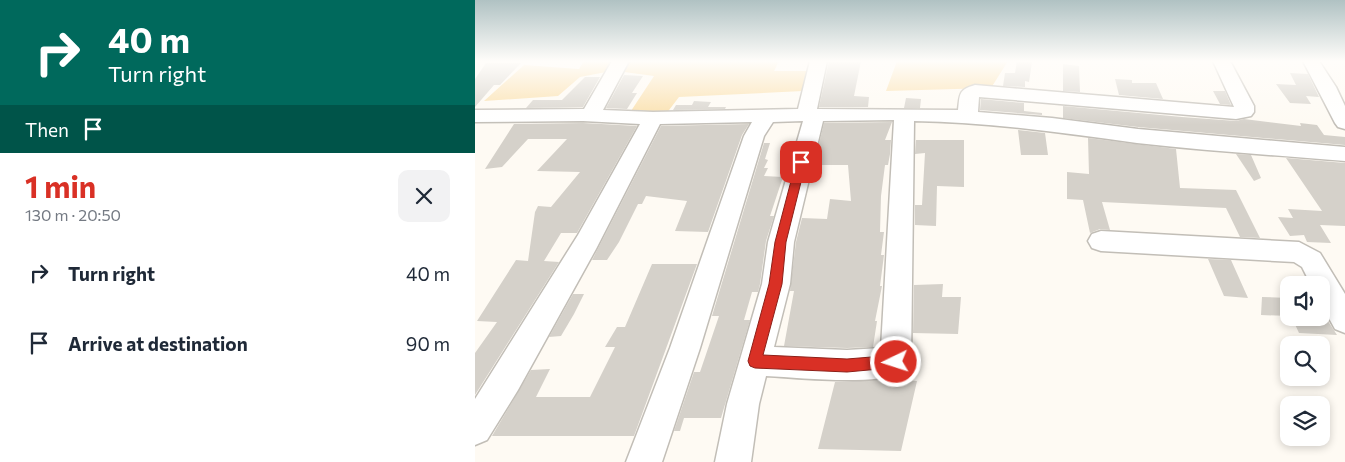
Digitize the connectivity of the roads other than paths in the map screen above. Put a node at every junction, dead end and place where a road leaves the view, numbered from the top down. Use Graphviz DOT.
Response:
graph roads {
  1 [pos="608,83"];
  2 [pos="815,83"];
  3 [pos="1233,83"];
  4 [pos="1336,87"];
  5 [pos="590,115"];
  6 [pos="475,116"];
  7 [pos="766,116"];
  8 [pos="810,116"];
  9 [pos="905,116"];
  10 [pos="967,117"];
  11 [pos="653,118"];
  12 [pos="1345,123"];
  13 [pos="1345,154"];
  14 [pos="1101,241"];
  15 [pos="1345,320"];
  16 [pos="755,361"];
  17 [pos="475,428"];
  18 [pos="644,462"];
  19 [pos="733,462"];
  1 -- 5 [label="street"];
  2 -- 8 [label="street"];
  3 -- 10 [label="street"];
  4 -- 12 [label="street"];
  5 -- 6 [label="street"];
  5 -- 11 [label="street"];
  7 -- 8 [label="street"];
  7 -- 11 [label="street"];
  7 -- 18 [label="street"];
  8 -- 9 [label="street"];
  8 -- 16 [label="street"];
  9 -- 10 [label="street"];
  9 -- 16 [label="street"];
  10 -- 13 [label="street"];
  11 -- 17 [label="street"];
  14 -- 15 [label="street"];
  16 -- 19 [label="street"];
}
